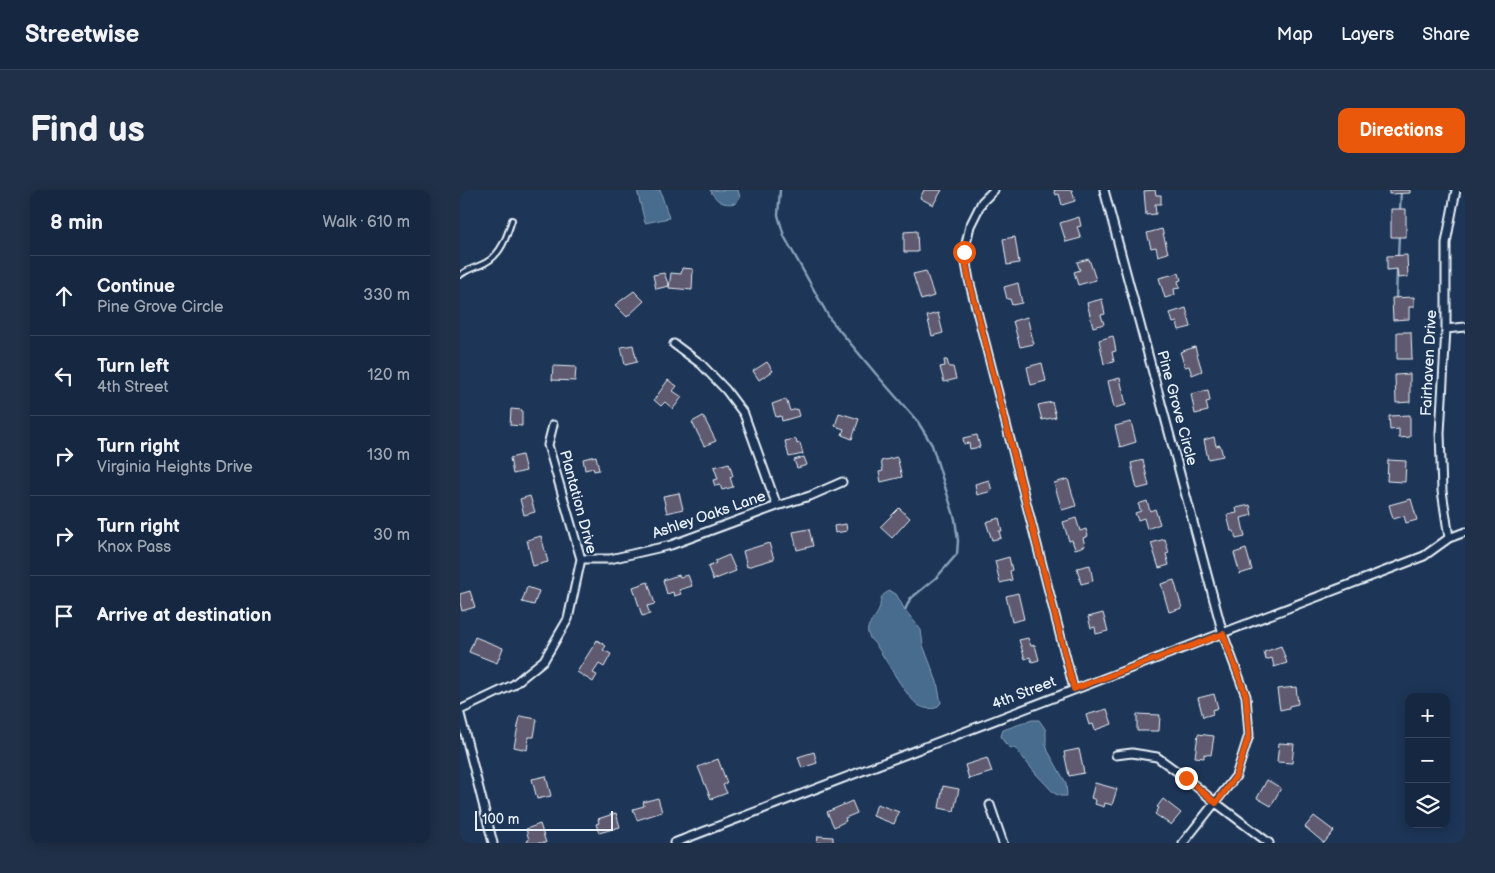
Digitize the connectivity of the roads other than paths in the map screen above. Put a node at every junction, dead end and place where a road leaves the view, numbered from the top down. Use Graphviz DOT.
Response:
graph roads {
  1 [pos="994,190"];
  2 [pos="1104,190"];
  3 [pos="1456,190"];
  4 [pos="512,220"];
  5 [pos="460,274"];
  6 [pos="1465,327"];
  7 [pos="1446,329"];
  8 [pos="674,344"];
  9 [pos="553,425"];
  10 [pos="842,482"];
  11 [pos="777,506"];
  12 [pos="1465,532"];
  13 [pos="1449,538"];
  14 [pos="581,559"];
  15 [pos="1223,634"];
  16 [pos="1074,689"];
  17 [pos="460,712"];
  18 [pos="1116,755"];
  19 [pos="1216,803"];
  20 [pos="990,805"];
  21 [pos="691,840"];
  22 [pos="493,843"];
  23 [pos="674,843"];
  24 [pos="1002,843"];
  25 [pos="1183,843"];
  26 [pos="1269,843"];
  1 -- 16 [label="street"];
  2 -- 15 [label="street, Pine Grove Circle"];
  3 -- 7 [label="street, Fairhaven Drive"];
  4 -- 5 [label="lane"];
  6 -- 7 [label="street"];
  7 -- 13 [label="street, Fairhaven Drive"];
  8 -- 11 [label="street"];
  9 -- 14 [label="street, Plantation Drive"];
  10 -- 11 [label="street, Ashley Oaks Lane"];
  11 -- 14 [label="street, Ashley Oaks Lane"];
  12 -- 13 [label="street, 4th Street"];
  13 -- 15 [label="street, 4th Street"];
  14 -- 17 [label="street, Plantation Drive"];
  15 -- 16 [label="street, 4th Street"];
  15 -- 19 [label="street, Pine Grove Circle"];
  16 -- 21 [label="street, 4th Street"];
  17 -- 22 [label="street"];
  18 -- 19 [label="street"];
  19 -- 25 [label="street, Pine Grove Circle"];
  19 -- 26 [label="street"];
  20 -- 24 [label="street"];
  21 -- 23 [label="street, 4th Street"];
}
